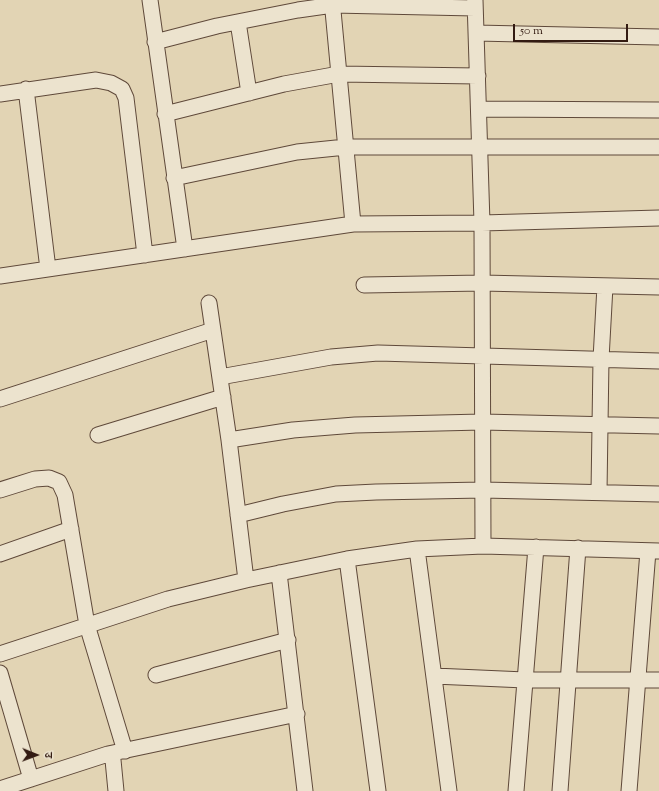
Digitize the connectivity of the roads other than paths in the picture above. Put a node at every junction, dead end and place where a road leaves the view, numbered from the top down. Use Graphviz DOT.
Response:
graph roads {
  1 [pos="150,0"];
  2 [pos="333,3"];
  3 [pos="475,4"];
  4 [pos="238,22"];
  5 [pos="476,33"];
  6 [pos="659,37"];
  7 [pos="155,42"];
  8 [pos="339,74"];
  9 [pos="478,76"];
  10 [pos="26,89"];
  11 [pos="249,92"];
  12 [pos="0,94"];
  13 [pos="479,109"];
  14 [pos="659,110"];
  15 [pos="165,114"];
  16 [pos="480,146"];
  17 [pos="346,147"];
  18 [pos="659,147"];
  19 [pos="174,178"];
  20 [pos="659,218"];
  21 [pos="353,224"];
  22 [pos="482,224"];
  23 [pos="185,249"];
  24 [pos="145,255"];
  25 [pos="48,269"];
  26 [pos="0,276"];
  27 [pos="482,283"];
  28 [pos="364,284"];
  29 [pos="605,286"];
  30 [pos="659,287"];
  31 [pos="209,302"];
  32 [pos="213,330"];
  33 [pos="482,354"];
  34 [pos="601,359"];
  35 [pos="659,361"];
  36 [pos="220,377"];
  37 [pos="223,397"];
  38 [pos="0,399"];
  39 [pos="482,422"];
  40 [pos="600,424"];
  41 [pos="659,426"];
  42 [pos="98,435"];
  43 [pos="229,440"];
  44 [pos="0,490"];
  45 [pos="482,490"];
  46 [pos="599,492"];
  47 [pos="659,494"];
  48 [pos="238,515"];
  49 [pos="71,529"];
  50 [pos="483,546"];
  51 [pos="536,547"];
  52 [pos="578,548"];
  53 [pos="417,549"];
  54 [pos="654,551"];
  55 [pos="0,554"];
  56 [pos="347,559"];
  57 [pos="279,573"];
  58 [pos="246,580"];
  59 [pos="87,625"];
  60 [pos="288,640"];
  61 [pos="0,654"];
  62 [pos="0,673"];
  63 [pos="156,675"];
  64 [pos="434,676"];
  65 [pos="638,679"];
  66 [pos="525,680"];
  67 [pos="568,680"];
  68 [pos="659,680"];
  69 [pos="297,714"];
  70 [pos="125,751"];
  71 [pos="108,754"];
  72 [pos="31,779"];
  73 [pos="0,789"];
  74 [pos="116,791"];
  75 [pos="305,791"];
  76 [pos="378,791"];
  77 [pos="449,791"];
  78 [pos="516,791"];
  79 [pos="560,791"];
  80 [pos="629,791"];
  1 -- 7 [label="street"];
  2 -- 3 [label="street"];
  2 -- 4 [label="street"];
  2 -- 8 [label="street"];
  3 -- 5 [label="street"];
  4 -- 7 [label="street"];
  4 -- 11 [label="street"];
  5 -- 6 [label="street"];
  5 -- 9 [label="street"];
  7 -- 15 [label="street"];
  8 -- 9 [label="street"];
  8 -- 11 [label="street"];
  8 -- 17 [label="street"];
  9 -- 13 [label="street"];
  10 -- 12 [label="street"];
  10 -- 24 [label="street"];
  10 -- 25 [label="street"];
  11 -- 15 [label="street"];
  13 -- 14 [label="street"];
  13 -- 16 [label="street"];
  15 -- 19 [label="street"];
  16 -- 17 [label="street"];
  16 -- 18 [label="street"];
  16 -- 22 [label="street"];
  17 -- 19 [label="street"];
  17 -- 21 [label="street"];
  19 -- 23 [label="street"];
  20 -- 22 [label="street"];
  21 -- 22 [label="street"];
  21 -- 23 [label="street"];
  22 -- 27 [label="street"];
  23 -- 24 [label="street"];
  24 -- 25 [label="street"];
  25 -- 26 [label="street"];
  27 -- 28 [label="street"];
  27 -- 29 [label="street"];
  27 -- 33 [label="street"];
  29 -- 30 [label="street"];
  29 -- 34 [label="street"];
  31 -- 32 [label="street"];
  32 -- 36 [label="street"];
  32 -- 38 [label="street"];
  33 -- 34 [label="street"];
  33 -- 36 [label="street"];
  33 -- 39 [label="street"];
  34 -- 35 [label="street"];
  34 -- 40 [label="street"];
  36 -- 37 [label="street"];
  37 -- 42 [label="street"];
  37 -- 43 [label="street"];
  39 -- 40 [label="street"];
  39 -- 43 [label="street"];
  39 -- 45 [label="street"];
  40 -- 41 [label="street"];
  40 -- 46 [label="street"];
  43 -- 48 [label="street"];
  44 -- 49 [label="street"];
  45 -- 46 [label="street"];
  45 -- 48 [label="street"];
  45 -- 50 [label="street"];
  46 -- 47 [label="street"];
  48 -- 58 [label="street"];
  49 -- 55 [label="street"];
  49 -- 59 [label="street"];
  50 -- 51 [label="street"];
  50 -- 53 [label="street"];
  51 -- 52 [label="street"];
  51 -- 66 [label="street"];
  52 -- 54 [label="street"];
  52 -- 67 [label="street"];
  53 -- 56 [label="street"];
  53 -- 64 [label="street"];
  54 -- 65 [label="street"];
  56 -- 57 [label="street"];
  56 -- 76 [label="street"];
  57 -- 58 [label="street"];
  57 -- 60 [label="street"];
  58 -- 59 [label="street"];
  59 -- 61 [label="street"];
  59 -- 70 [label="street"];
  60 -- 63 [label="street"];
  60 -- 69 [label="street"];
  62 -- 72 [label="street"];
  64 -- 66 [label="street"];
  64 -- 77 [label="street"];
  65 -- 67 [label="street"];
  65 -- 68 [label="street"];
  65 -- 80 [label="street"];
  66 -- 67 [label="street"];
  66 -- 78 [label="street"];
  67 -- 79 [label="street"];
  69 -- 70 [label="street"];
  69 -- 75 [label="street"];
  70 -- 71 [label="street"];
  71 -- 72 [label="street"];
  71 -- 74 [label="street"];
  72 -- 73 [label="street"];
}
